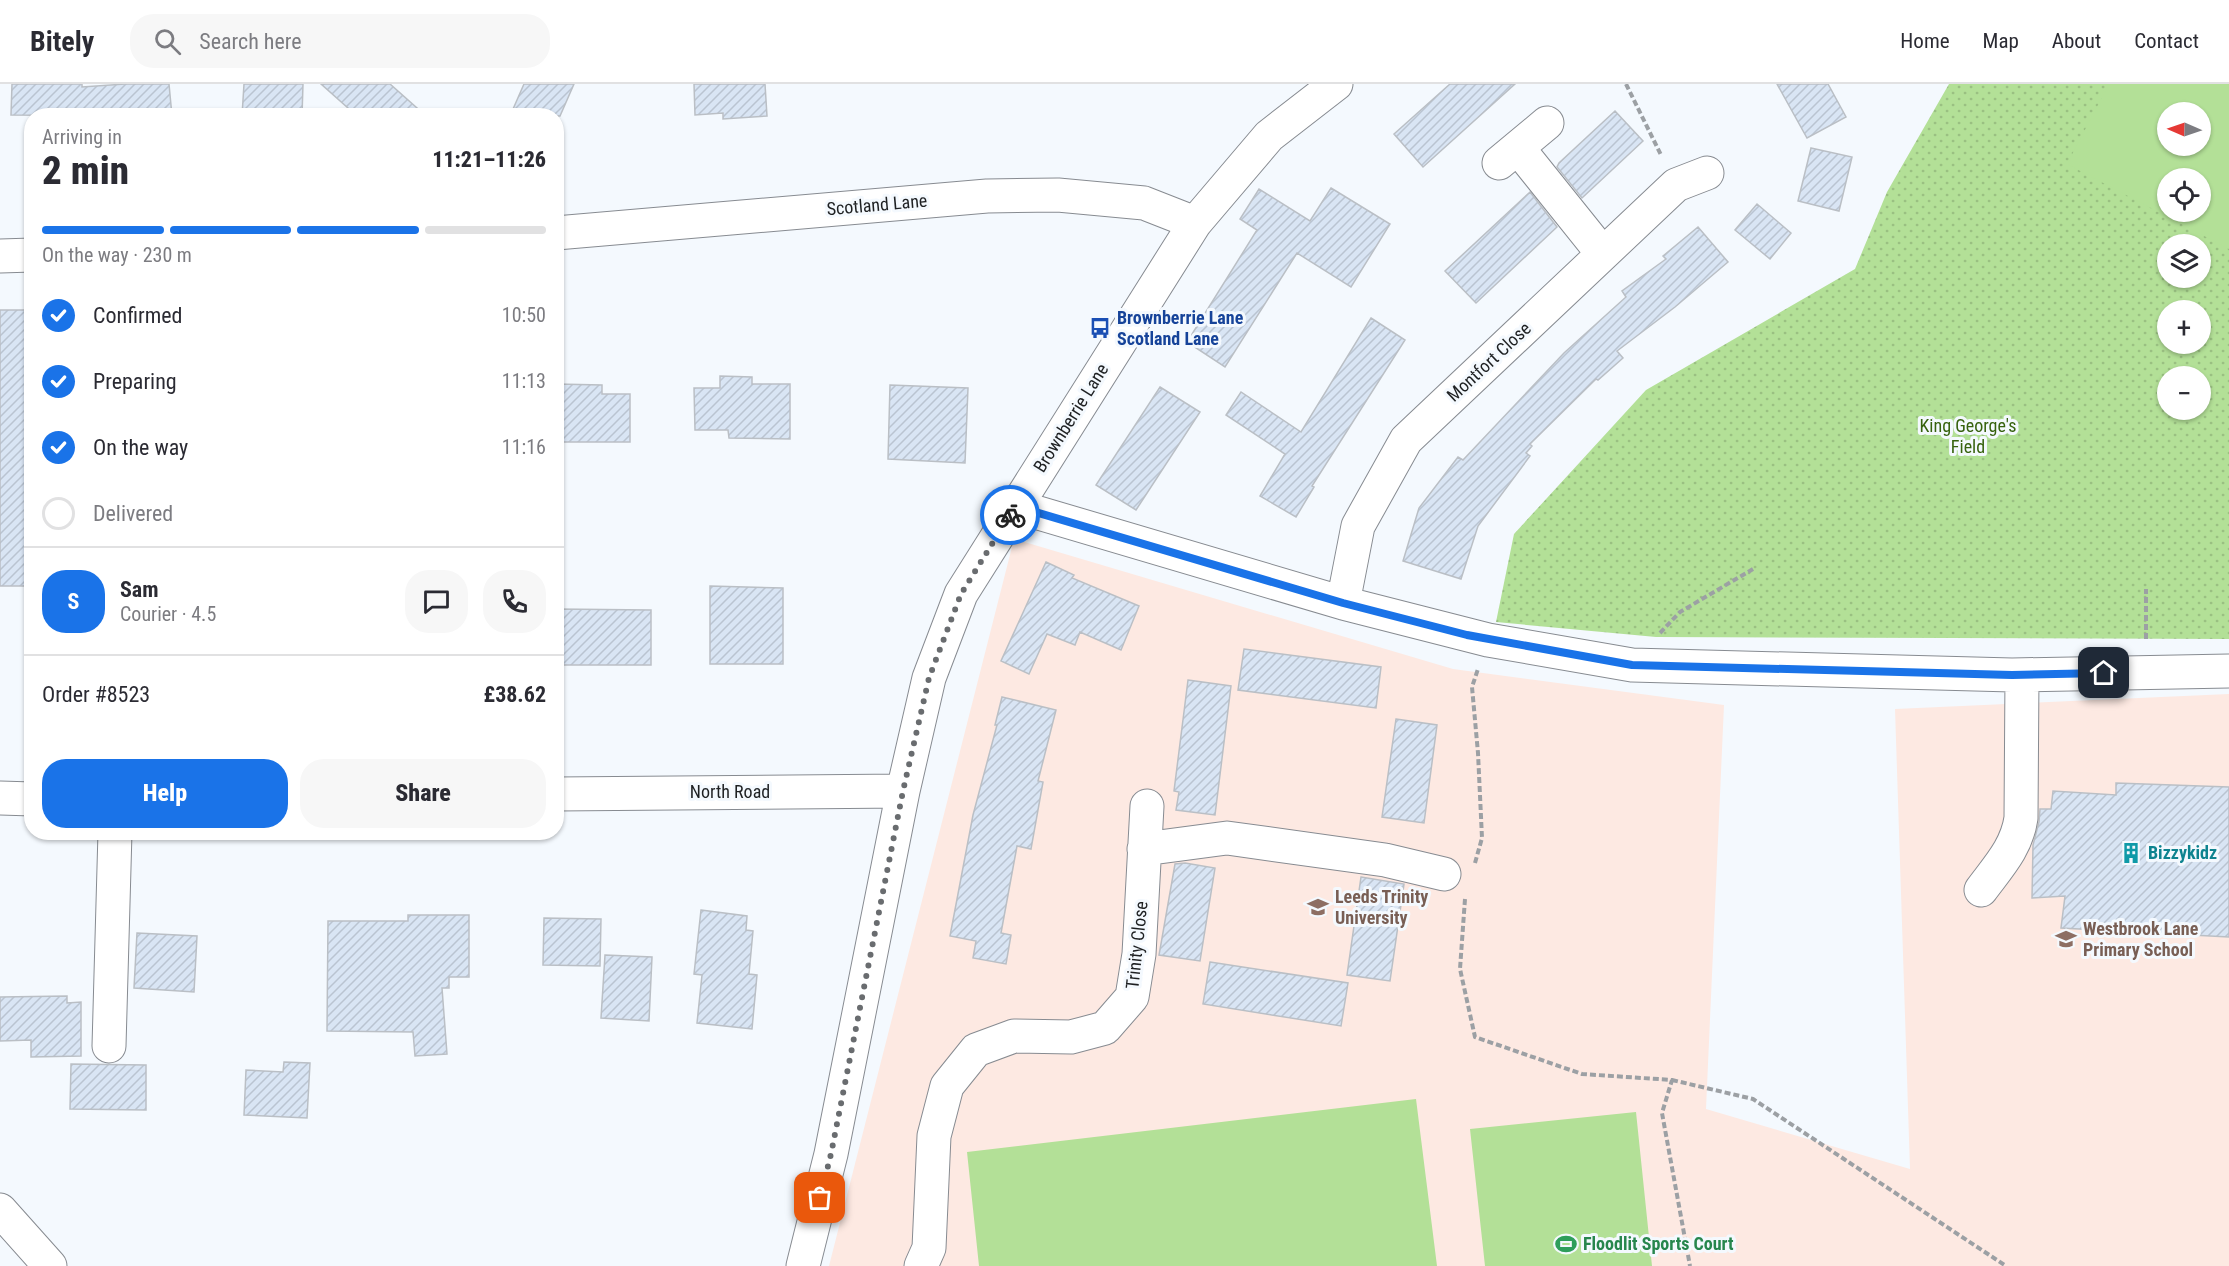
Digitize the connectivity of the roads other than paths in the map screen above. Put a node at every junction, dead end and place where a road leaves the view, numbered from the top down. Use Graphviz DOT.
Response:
graph roads {
  1 [pos="1336,84"];
  2 [pos="1547,123"];
  3 [pos="1707,173"];
  4 [pos="1195,223"];
  5 [pos="564,232"];
  6 [pos="1604,254"];
  7 [pos="24,255"];
  8 [pos="0,256"];
  9 [pos="1015,506"];
  10 [pos="1343,603"];
  11 [pos="2229,671"];
  12 [pos="2022,675"];
  13 [pos="903,791"];
  14 [pos="564,794"];
  15 [pos="1147,806"];
  16 [pos="115,840"];
  17 [pos="1144,849"];
  18 [pos="1462,877"];
  19 [pos="1981,890"];
  20 [pos="109,1046"];
  21 [pos="0,1210"];
  22 [pos="50,1266"];
  23 [pos="803,1266"];
  24 [pos="921,1266"];
  1 -- 4 [label="street, Brownberrie Lane"];
  2 -- 6 [label="street"];
  3 -- 6 [label="street, Montfort Close"];
  4 -- 5 [label="street, Scotland Lane"];
  4 -- 9 [label="street, Brownberrie Lane"];
  6 -- 10 [label="street, Montfort Close"];
  7 -- 8 [label="street"];
  9 -- 10 [label="street"];
  9 -- 13 [label="street, Brownberrie Lane"];
  10 -- 12 [label="street"];
  11 -- 12 [label="street"];
  12 -- 19 [label="street"];
  13 -- 14 [label="street, North Road"];
  13 -- 23 [label="street, Brownberrie Lane"];
  15 -- 17 [label="street, Trinity Close"];
  16 -- 20 [label="street"];
  17 -- 18 [label="street"];
  17 -- 24 [label="street, Trinity Close"];
  21 -- 22 [label="street"];
}
